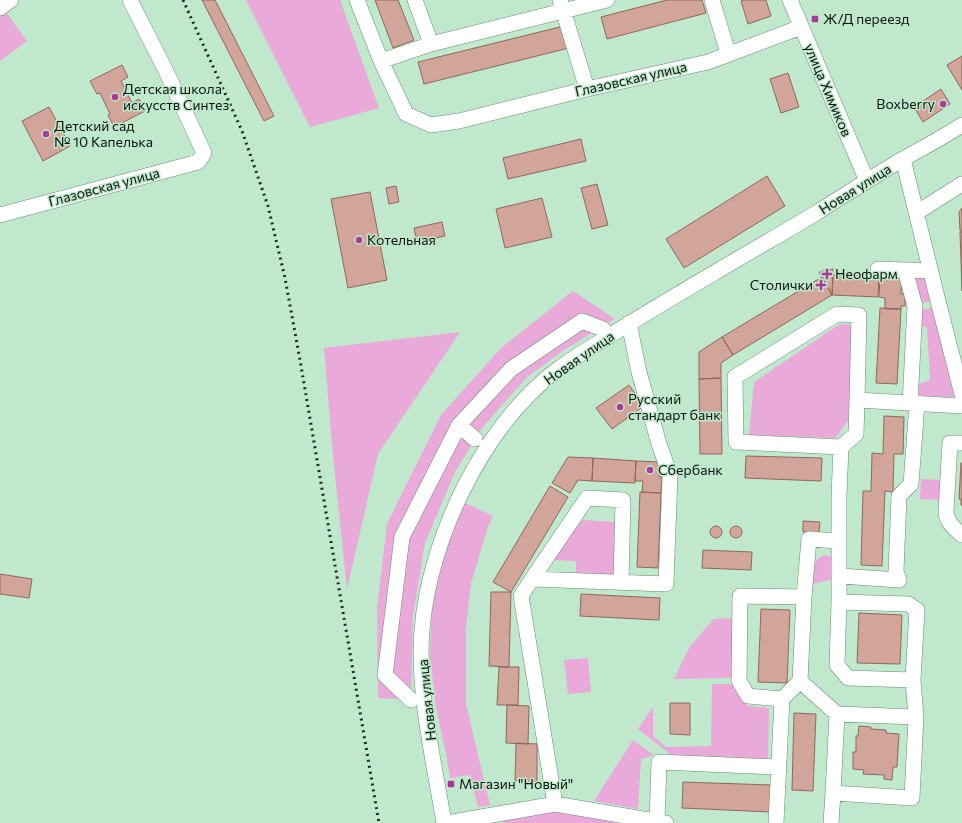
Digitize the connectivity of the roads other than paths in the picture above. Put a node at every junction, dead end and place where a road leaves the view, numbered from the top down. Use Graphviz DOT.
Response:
graph roads {
  1 [pos="11,0"];
  2 [pos="130,0"];
  3 [pos="357,0"];
  4 [pos="415,0"];
  5 [pos="607,0"];
  6 [pos="712,0"];
  7 [pos="790,0"];
  8 [pos="562,5"];
  9 [pos="0,8"];
  10 [pos="801,27"];
  11 [pos="432,44"];
  12 [pos="728,54"];
  13 [pos="381,61"];
  14 [pos="587,89"];
  15 [pos="962,125"];
  16 [pos="903,159"];
  17 [pos="867,181"];
  18 [pos="962,184"];
  19 [pos="916,213"];
  20 [pos="0,215"];
  21 [pos="878,269"];
  22 [pos="905,270"];
  23 [pos="931,271"];
  24 [pos="939,305"];
  25 [pos="915,306"];
  26 [pos="629,323"];
  27 [pos="603,329"];
  28 [pos="962,394"];
  29 [pos="857,400"];
  30 [pos="914,404"];
  31 [pos="962,406"];
  32 [pos="459,425"];
  33 [pos="475,439"];
  34 [pos="962,444"];
  35 [pos="841,447"];
  36 [pos="962,535"];
  37 [pos="839,541"];
  38 [pos="840,576"];
  39 [pos="532,579"];
  40 [pos="899,580"];
  41 [pos="621,582"];
  42 [pos="804,597"];
  43 [pos="839,602"];
  44 [pos="908,604"];
  45 [pos="913,680"];
  46 [pos="800,681"];
  47 [pos="782,698"];
  48 [pos="411,700"];
  49 [pos="837,714"];
  50 [pos="916,717"];
  51 [pos="778,767"];
  52 [pos="833,793"];
  53 [pos="555,804"];
  54 [pos="499,818"];
  55 [pos="662,822"];
  56 [pos="445,823"];
  57 [pos="776,823"];
  58 [pos="831,823"];
  1 -- 9 [label="street"];
  2 -- 20 [label="street, Глазовская улица"];
  3 -- 13 [label="street, Глазовская улица"];
  4 -- 11 [label="street"];
  5 -- 8 [label="street"];
  6 -- 12 [label="street"];
  7 -- 10 [label="street, улица Химиков"];
  8 -- 11 [label="street"];
  8 -- 14 [label="street"];
  10 -- 12 [label="street, Глазовская улица"];
  10 -- 17 [label="street, улица Химиков"];
  11 -- 13 [label="street"];
  12 -- 14 [label="street, Глазовская улица"];
  13 -- 14 [label="street, Глазовская улица"];
  15 -- 16 [label="street, Новая улица"];
  16 -- 17 [label="street, Новая улица"];
  16 -- 19 [label="street"];
  17 -- 26 [label="street, Новая улица"];
  18 -- 19 [label="street"];
  19 -- 23 [label="street"];
  21 -- 22 [label="street"];
  22 -- 23 [label="street"];
  22 -- 25 [label="street"];
  23 -- 24 [label="street"];
  24 -- 25 [label="street"];
  24 -- 28 [label="street"];
  25 -- 30 [label="street"];
  26 -- 41 [label="street"];
  26 -- 56 [label="street, Новая улица"];
  27 -- 32 [label="street"];
  29 -- 30 [label="street"];
  29 -- 35 [label="street"];
  29 -- 35 [label="street"];
  30 -- 31 [label="street"];
  30 -- 40 [label="street"];
  32 -- 33 [label="street"];
  32 -- 48 [label="street"];
  34 -- 36 [label="street"];
  35 -- 37 [label="street"];
  37 -- 38 [label="street"];
  37 -- 42 [label="street"];
  38 -- 40 [label="street"];
  38 -- 43 [label="street"];
  39 -- 41 [label="street"];
  39 -- 41 [label="street"];
  39 -- 53 [label="street"];
  40 -- 44 [label="street"];
  42 -- 46 [label="street"];
  42 -- 47 [label="street"];
  43 -- 44 [label="street"];
  43 -- 45 [label="street"];
  44 -- 45 [label="street"];
  45 -- 50 [label="street"];
  46 -- 47 [label="street"];
  46 -- 49 [label="street"];
  47 -- 51 [label="street"];
  49 -- 50 [label="street"];
  49 -- 52 [label="street"];
  50 -- 52 [label="street"];
  51 -- 55 [label="street"];
  51 -- 57 [label="street"];
  52 -- 58 [label="street"];
  53 -- 54 [label="street"];
  53 -- 55 [label="street"];
  54 -- 56 [label="street"];
}
